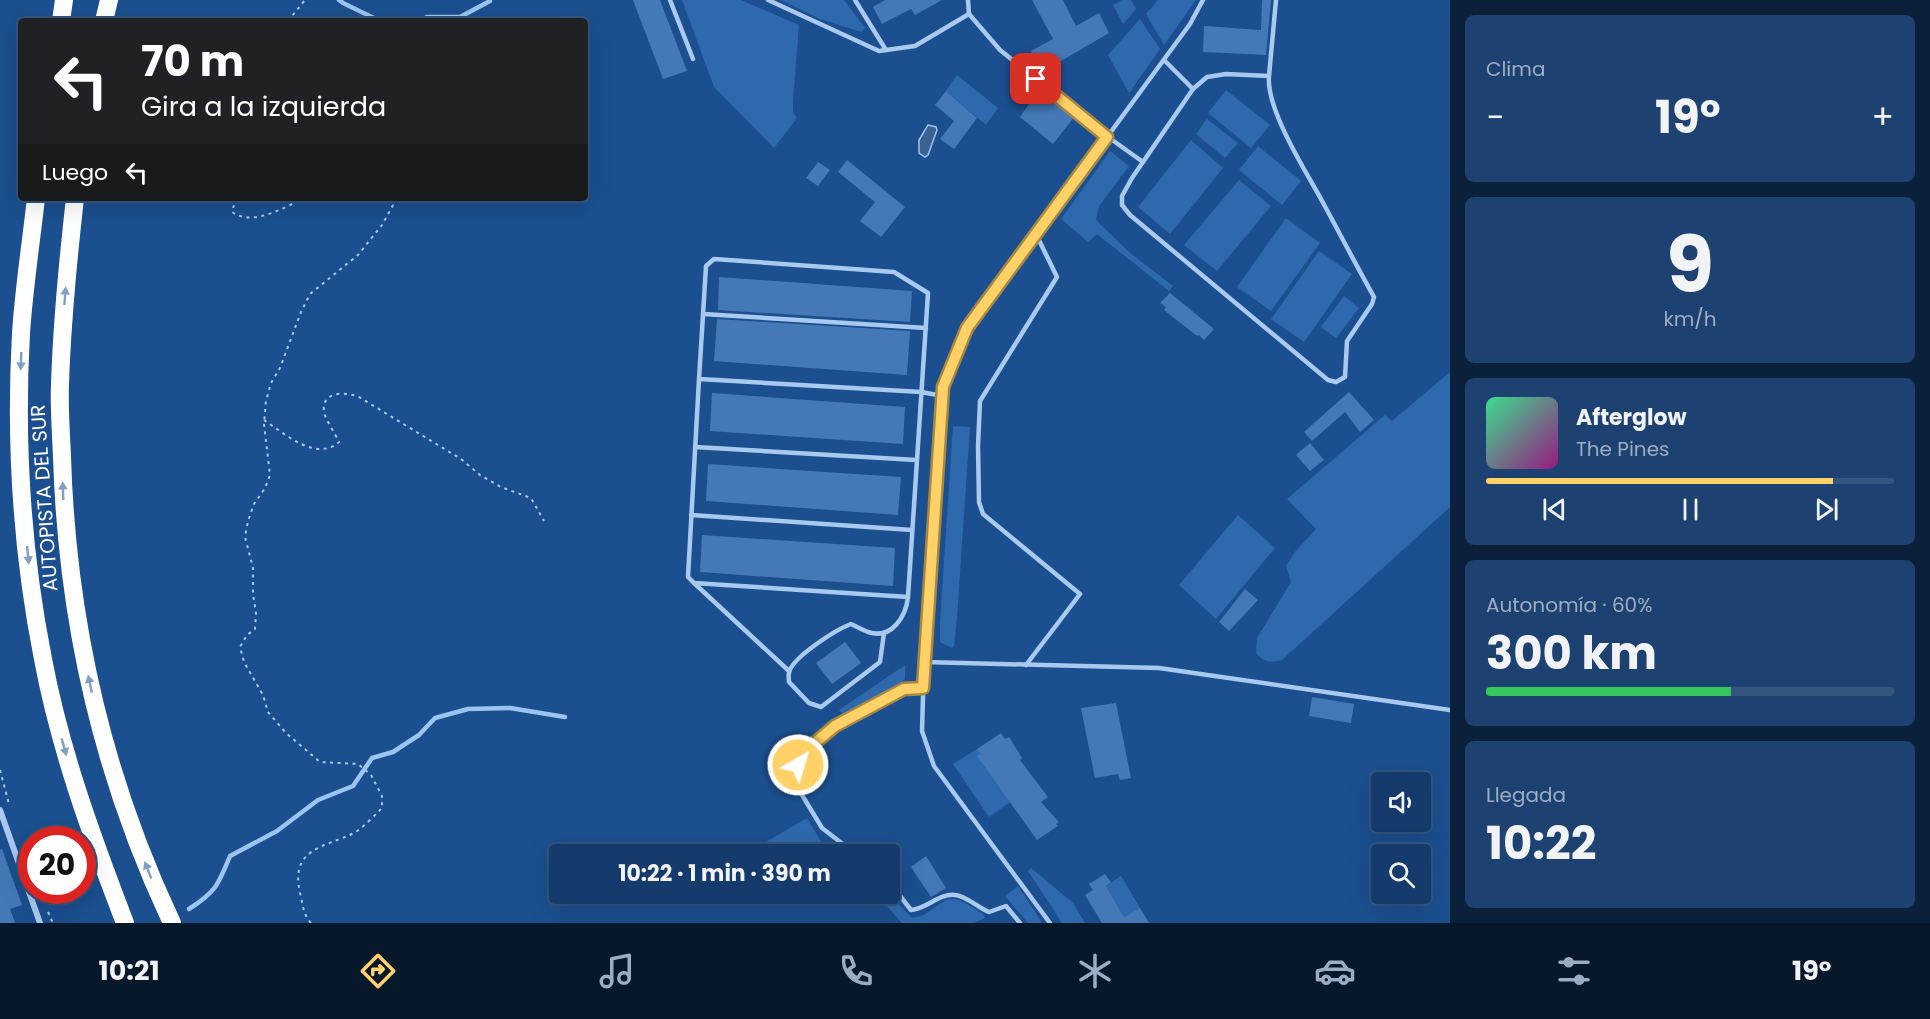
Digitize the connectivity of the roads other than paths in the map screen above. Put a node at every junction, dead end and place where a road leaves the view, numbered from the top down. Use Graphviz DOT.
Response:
graph roads {
  1 [pos="64,0"];
  2 [pos="101,0"];
  3 [pos="109,0"];
  4 [pos="670,0"];
  5 [pos="768,0"];
  6 [pos="855,0"];
  7 [pos="968,0"];
  8 [pos="1203,0"];
  9 [pos="1276,0"];
  10 [pos="969,14"];
  11 [pos="61,18"];
  12 [pos="98,18"];
  13 [pos="105,18"];
  14 [pos="886,50"];
  15 [pos="693,59"];
  16 [pos="1164,60"];
  17 [pos="1269,76"];
  18 [pos="1193,89"];
  19 [pos="1107,137"];
  20 [pos="1143,162"];
  21 [pos="36,201"];
  22 [pos="75,201"];
  23 [pos="1036,234"];
  24 [pos="703,314"];
  25 [pos="926,328"];
  26 [pos="699,379"];
  27 [pos="921,392"];
  28 [pos="943,396"];
  29 [pos="695,447"];
  30 [pos="916,460"];
  31 [pos="691,515"];
  32 [pos="912,530"];
  33 [pos="694,583"];
  34 [pos="908,597"];
  35 [pos="884,633"];
  36 [pos="924,662"];
  37 [pos="1026,665"];
  38 [pos="789,671"];
  39 [pos="923,688"];
  40 [pos="1450,710"];
  41 [pos="0,810"];
  42 [pos="843,844"];
  43 [pos="900,895"];
  44 [pos="40,923"];
  45 [pos="125,923"];
  46 [pos="172,923"];
  47 [pos="1020,923"];
  48 [pos="1050,923"];
  1 -- 11 [label="highway"];
  2 -- 12 [label="highway"];
  3 -- 13 [label="highway"];
  4 -- 15 [label="lane"];
  5 -- 14 [label="lane"];
  6 -- 14 [label="lane"];
  7 -- 10 [label="lane"];
  8 -- 16 [label="lane"];
  9 -- 17 [label="lane"];
  10 -- 14 [label="lane"];
  10 -- 19 [label="lane"];
  16 -- 18 [label="lane"];
  16 -- 19 [label="lane"];
  17 -- 18 [label="lane"];
  17 -- 20 [label="lane"];
  18 -- 20 [label="lane"];
  19 -- 20 [label="lane"];
  19 -- 23 [label="lane"];
  21 -- 45 [label="highway, AUTOPISTA DEL SUR, one-way"];
  46 -- 22 [label="highway, AUTOPISTA DEL SUR, one-way"];
  23 -- 28 [label="lane"];
  23 -- 37 [label="lane"];
  24 -- 25 [label="lane"];
  24 -- 25 [label="lane"];
  24 -- 26 [label="lane"];
  25 -- 27 [label="lane"];
  26 -- 27 [label="lane"];
  26 -- 29 [label="lane"];
  27 -- 28 [label="lane"];
  27 -- 30 [label="lane"];
  28 -- 36 [label="lane"];
  29 -- 30 [label="lane"];
  29 -- 31 [label="lane"];
  30 -- 32 [label="lane"];
  31 -- 32 [label="lane"];
  31 -- 33 [label="lane"];
  32 -- 34 [label="lane"];
  33 -- 34 [label="lane"];
  33 -- 38 [label="lane"];
  34 -- 35 [label="lane"];
  35 -- 38 [label="lane"];
  35 -- 38 [label="lane"];
  36 -- 37 [label="lane"];
  36 -- 39 [label="lane"];
  37 -- 40 [label="lane"];
  39 -- 42 [label="lane"];
  39 -- 48 [label="lane"];
  41 -- 44 [label="street"];
  43 -- 47 [label="lane"];
}
